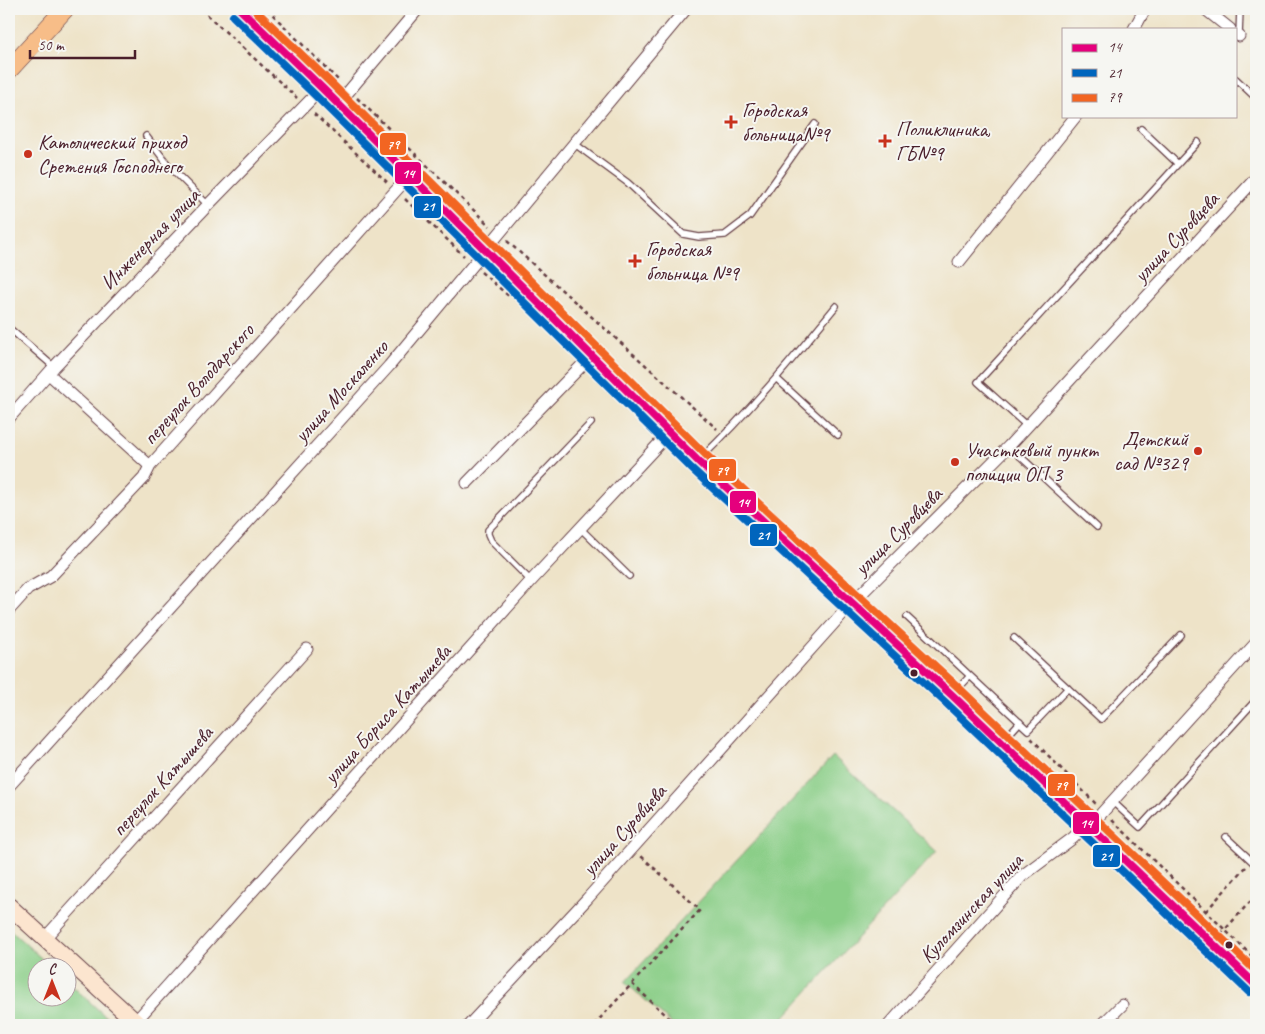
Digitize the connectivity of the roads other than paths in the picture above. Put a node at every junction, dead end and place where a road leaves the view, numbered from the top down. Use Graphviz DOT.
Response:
graph roads {
  1 [pos="66,9"];
  2 [pos="240,9"];
  3 [pos="418,9"];
  4 [pos="686,9"];
  5 [pos="1146,9"];
  6 [pos="1205,9"];
  7 [pos="1240,9"];
  8 [pos="1135,28"];
  9 [pos="1229,28"];
  10 [pos="1236,28"];
  11 [pos="9,70"];
  12 [pos="1238,81"];
  13 [pos="322,88"];
  14 [pos="1256,98"];
  15 [pos="338,104"];
  16 [pos="1074,118"];
  17 [pos="815,124"];
  18 [pos="1141,129"];
  19 [pos="146,136"];
  20 [pos="1198,142"];
  21 [pos="575,144"];
  22 [pos="1178,164"];
  23 [pos="409,176"];
  24 [pos="1256,178"];
  25 [pos="208,205"];
  26 [pos="486,251"];
  27 [pos="959,262"];
  28 [pos="836,306"];
  29 [pos="9,328"];
  30 [pos="592,355"];
  31 [pos="51,370"];
  32 [pos="777,379"];
  33 [pos="9,418"];
  34 [pos="591,423"];
  35 [pos="1027,426"];
  36 [pos="669,433"];
  37 [pos="838,435"];
  38 [pos="1009,446"];
  39 [pos="698,461"];
  40 [pos="150,466"];
  41 [pos="467,483"];
  42 [pos="1097,527"];
  43 [pos="580,528"];
  44 [pos="630,576"];
  45 [pos="531,581"];
  46 [pos="852,603"];
  47 [pos="9,610"];
  48 [pos="907,617"];
  49 [pos="1180,634"];
  50 [pos="1014,638"];
  51 [pos="307,649"];
  52 [pos="1254,651"];
  53 [pos="970,676"];
  54 [pos="1068,688"];
  55 [pos="952,695"];
  56 [pos="1256,700"];
  57 [pos="1020,722"];
  58 [pos="1002,742"];
  59 [pos="9,786"];
  60 [pos="1112,801"];
  61 [pos="1088,825"];
  62 [pos="1226,837"];
  63 [pos="1254,863"];
  64 [pos="9,906"];
  65 [pos="44,939"];
  66 [pos="1256,985"];
  67 [pos="1122,1005"];
  68 [pos="137,1024"];
  69 [pos="470,1025"];
  70 [pos="889,1025"];
  71 [pos="1102,1025"];
  1 -- 11 [label="main road"];
  2 -- 13 [label="main road"];
  3 -- 15 [label="street"];
  4 -- 21 [label="street, улица Москаленко"];
  5 -- 8 [label="street"];
  6 -- 9 [label="street"];
  7 -- 10 [label="lane"];
  12 -- 14 [label="lane"];
  13 -- 15 [label="main road"];
  13 -- 25 [label="street, Инженерная улица"];
  15 -- 23 [label="main road"];
  16 -- 27 [label="street"];
  17 -- 21 [label="lane"];
  18 -- 22 [label="lane"];
  19 -- 25 [label="lane"];
  20 -- 22 [label="lane"];
  21 -- 26 [label="street, улица Москаленко"];
  22 -- 35 [label="lane"];
  23 -- 26 [label="main road"];
  23 -- 40 [label="street, переулок Володарского"];
  24 -- 35 [label="street, улица Суровцева"];
  25 -- 31 [label="street, Инженерная улица"];
  26 -- 30 [label="main road"];
  26 -- 59 [label="street, улица Москаленко"];
  28 -- 32 [label="lane"];
  29 -- 31 [label="lane"];
  30 -- 36 [label="main road"];
  30 -- 41 [label="street"];
  31 -- 33 [label="street, Инженерная улица"];
  31 -- 40 [label="street"];
  32 -- 37 [label="lane"];
  32 -- 39 [label="lane"];
  34 -- 45 [label="lane"];
  35 -- 38 [label="street, улица Суровцева"];
  36 -- 39 [label="main road"];
  36 -- 43 [label="street, улица Бориса Катышева"];
  38 -- 42 [label="lane"];
  38 -- 46 [label="street, улица Суровцева"];
  39 -- 46 [label="main road"];
  40 -- 47 [label="street, переулок Володарского"];
  43 -- 44 [label="lane"];
  43 -- 45 [label="street, улица Бориса Катышева"];
  45 -- 68 [label="street, улица Бориса Катышева"];
  46 -- 55 [label="main road"];
  46 -- 69 [label="street, улица Суровцева"];
  48 -- 53 [label="lane"];
  49 -- 54 [label="lane"];
  50 -- 54 [label="lane"];
  51 -- 65 [label="street, переулок Катышева"];
  52 -- 60 [label="street, Куломзинская улица"];
  53 -- 55 [label="lane"];
  53 -- 57 [label="lane"];
  54 -- 57 [label="lane"];
  55 -- 58 [label="main road"];
  56 -- 60 [label="lane"];
  57 -- 58 [label="lane"];
  58 -- 61 [label="main road"];
  60 -- 61 [label="street, Куломзинская улица"];
  61 -- 66 [label="main road"];
  61 -- 70 [label="street, Куломзинская улица"];
  62 -- 63 [label="lane"];
  64 -- 65 [label="main road"];
  65 -- 68 [label="main road"];
  67 -- 71 [label="street"];
}
